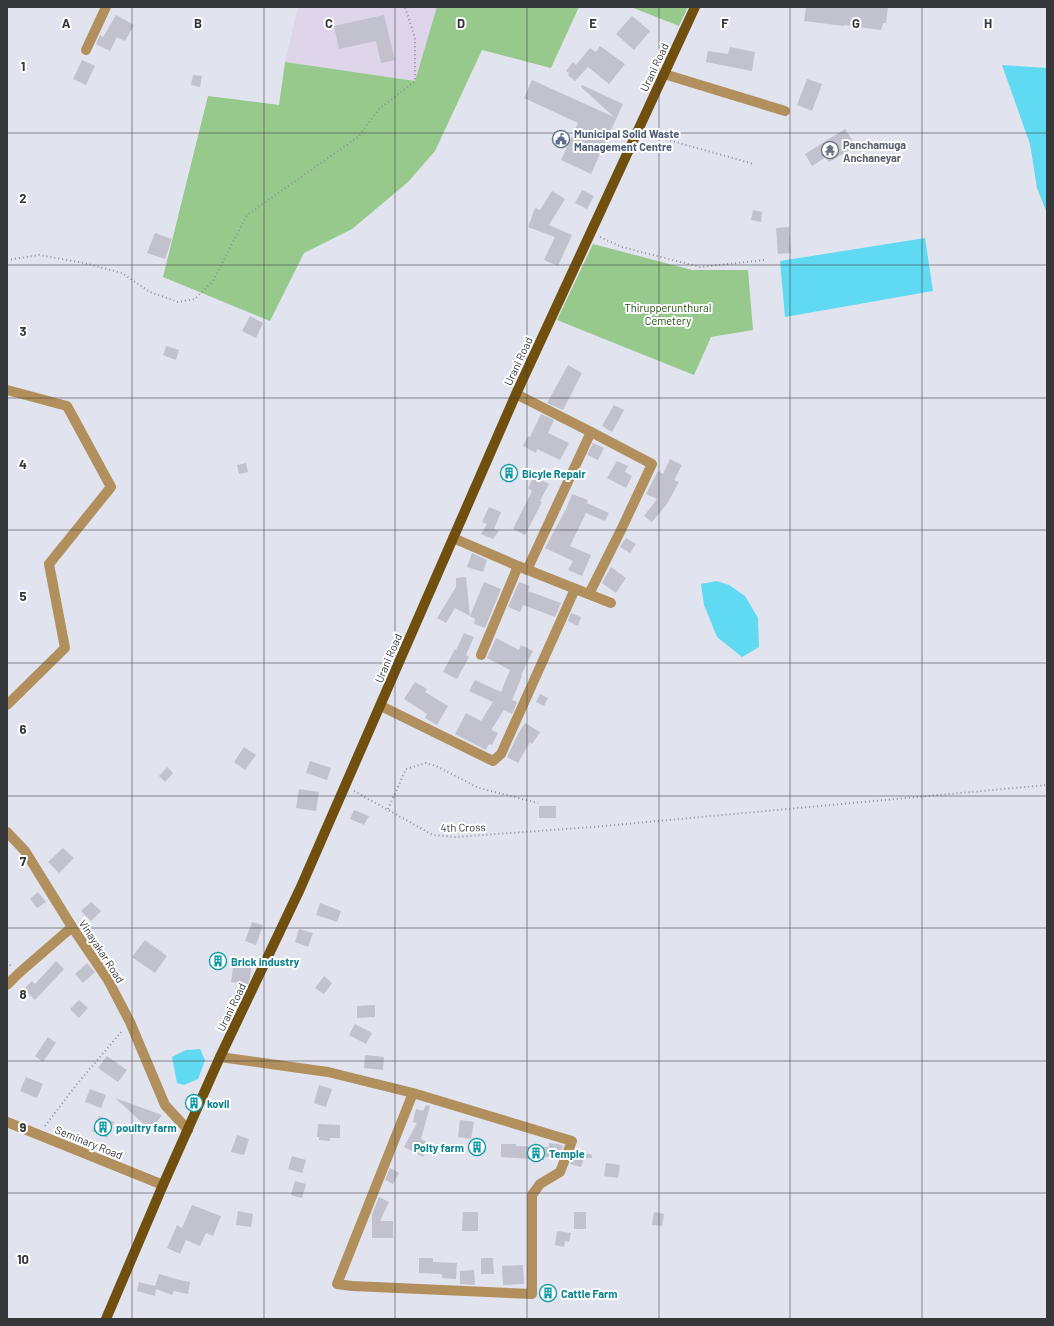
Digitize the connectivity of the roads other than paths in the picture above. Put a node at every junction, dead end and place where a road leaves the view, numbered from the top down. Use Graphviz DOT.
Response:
graph roads {
  1 [pos="106,7"];
  2 [pos="694,7"];
  3 [pos="86,50"];
  4 [pos="664,74"];
  5 [pos="785,111"];
  6 [pos="7,390"];
  7 [pos="516,394"];
  8 [pos="591,432"];
  9 [pos="453,538"];
  10 [pos="522,568"];
  11 [pos="575,589"];
  12 [pos="589,594"];
  13 [pos="611,603"];
  14 [pos="481,656"];
  15 [pos="7,705"];
  16 [pos="381,706"];
  17 [pos="7,832"];
  18 [pos="72,927"];
  19 [pos="7,985"];
  20 [pos="220,1057"];
  21 [pos="413,1093"];
  22 [pos="7,1122"];
  23 [pos="188,1130"];
  24 [pos="163,1185"];
  25 [pos="106,1319"];
  1 -- 3 [label="street"];
  2 -- 4 [label="main road, Urani Road"];
  4 -- 5 [label="street"];
  4 -- 7 [label="main road, Urani Road"];
  6 -- 15 [label="street"];
  7 -- 8 [label="street"];
  7 -- 9 [label="main road, Urani Road"];
  8 -- 10 [label="street"];
  8 -- 12 [label="street"];
  9 -- 10 [label="street"];
  9 -- 16 [label="main road, Urani Road"];
  10 -- 11 [label="street"];
  10 -- 14 [label="street"];
  11 -- 12 [label="street"];
  11 -- 16 [label="street"];
  12 -- 13 [label="street"];
  16 -- 20 [label="main road, Urani Road"];
  17 -- 18 [label="street, Vinayakar Road"];
  18 -- 19 [label="street"];
  18 -- 23 [label="street, Vinayakar Road"];
  20 -- 21 [label="street"];
  20 -- 23 [label="main road, Urani Road"];
  21 -- 21 [label="street"];
  22 -- 24 [label="street, Seminary Road"];
  23 -- 24 [label="main road, Urani Road"];
  24 -- 25 [label="main road, Urani Road"];
}
